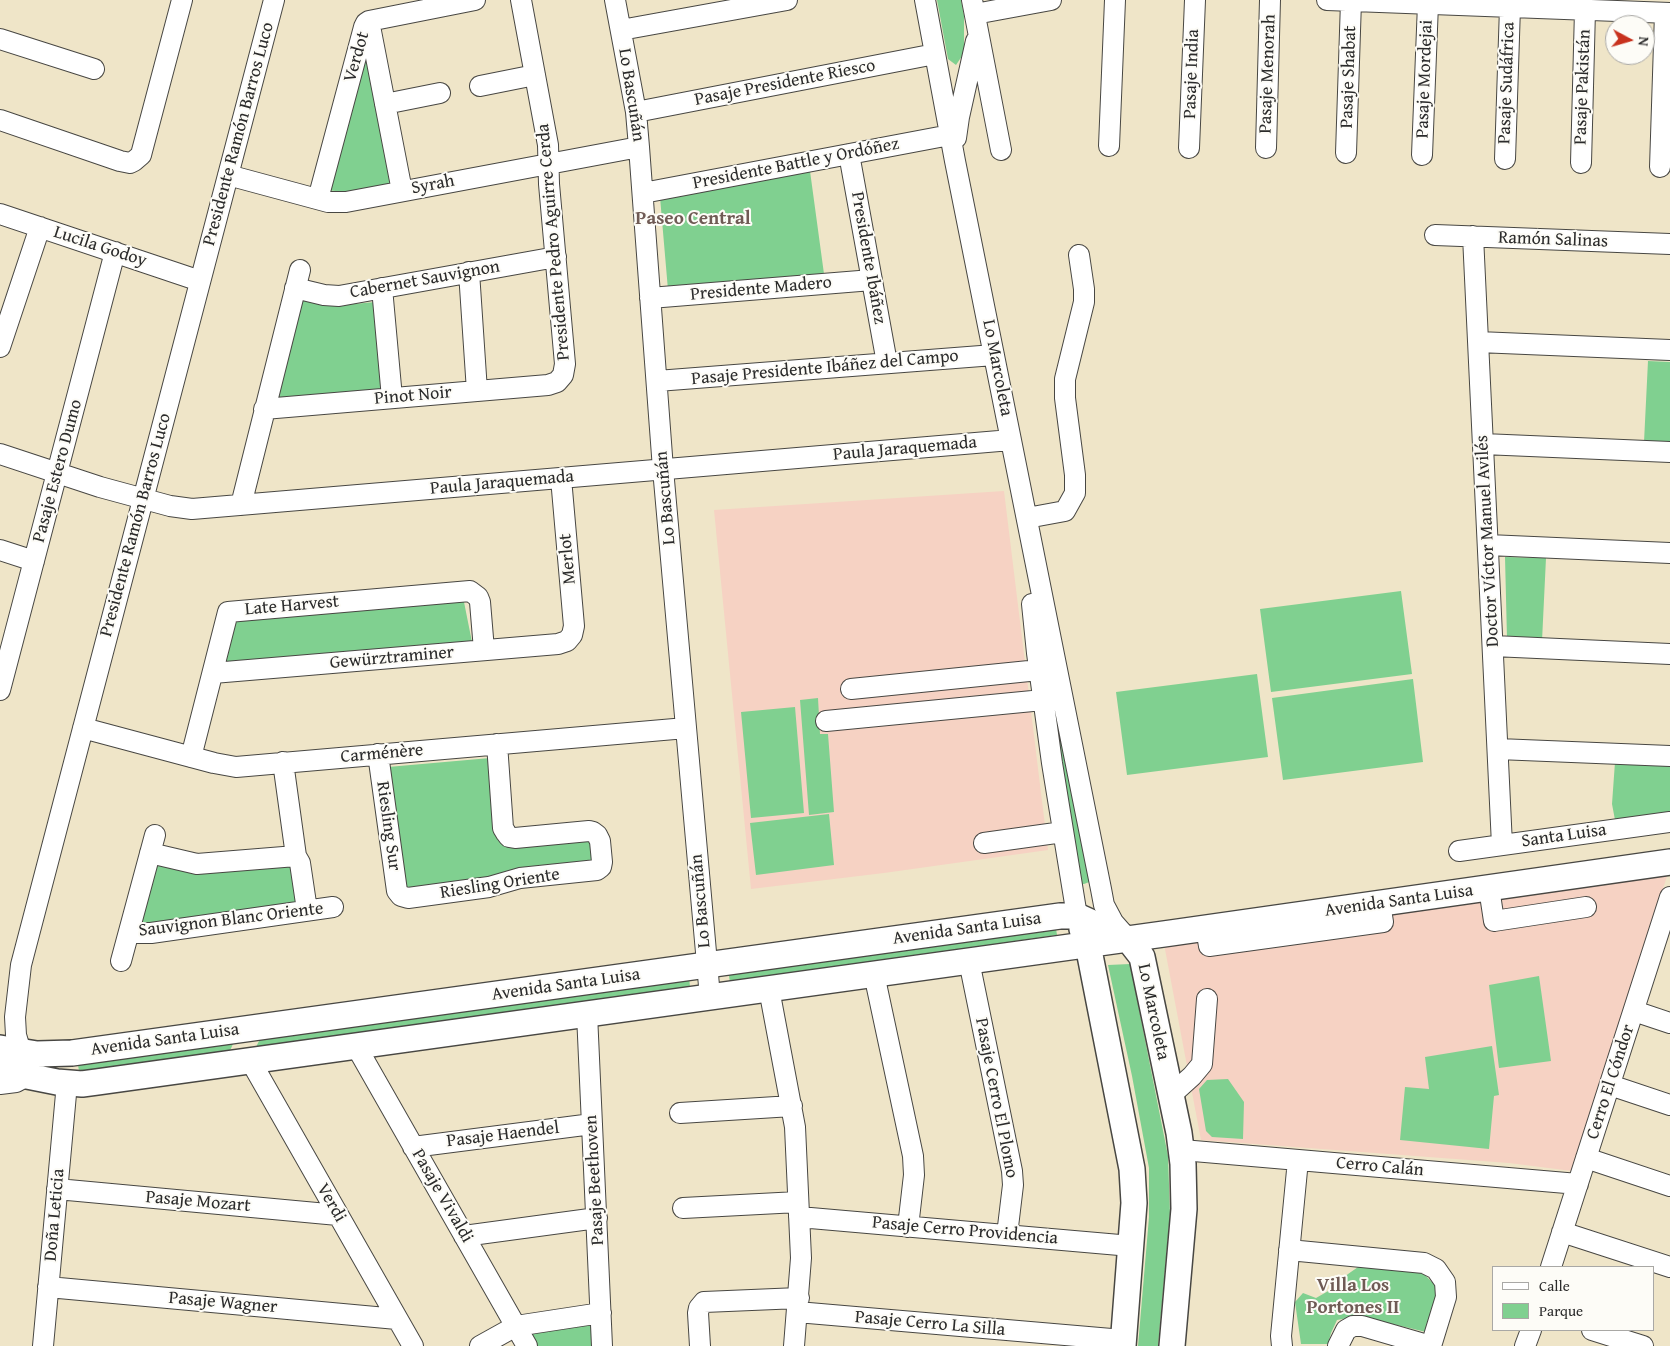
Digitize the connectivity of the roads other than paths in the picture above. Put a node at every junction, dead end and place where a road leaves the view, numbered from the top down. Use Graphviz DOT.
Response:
graph roads {
  1 [pos="274,0"];
  2 [pos="475,0"];
  3 [pos="521,0"];
  4 [pos="615,0"];
  5 [pos="787,0"];
  6 [pos="925,0"];
  7 [pos="1051,0"];
  8 [pos="1115,0"];
  9 [pos="1195,0"];
  10 [pos="1270,0"];
  11 [pos="1328,0"];
  12 [pos="1351,1"];
  13 [pos="1382,1"];
  14 [pos="176,2"];
  15 [pos="1470,3"];
  16 [pos="1428,4"];
  17 [pos="1549,4"];
  18 [pos="1627,6"];
  19 [pos="1510,7"];
  20 [pos="1585,10"];
  21 [pos="1667,13"];
  22 [pos="975,14"];
  23 [pos="369,21"];
  24 [pos="620,30"];
  25 [pos="0,39"];
  26 [pos="935,54"];
  27 [pos="94,69"];
  28 [pos="535,75"];
  29 [pos="480,86"];
  30 [pos="440,93"];
  31 [pos="385,104"];
  32 [pos="993,110"];
  33 [pos="636,112"];
  34 [pos="959,117"];
  35 [pos="0,120"];
  36 [pos="950,135"];
  37 [pos="1109,146"];
  38 [pos="639,147"];
  39 [pos="1189,148"];
  40 [pos="1266,148"];
  41 [pos="1001,150"];
  42 [pos="1346,153"];
  43 [pos="849,154"];
  44 [pos="1422,155"];
  45 [pos="1505,159"];
  46 [pos="955,161"];
  47 [pos="548,163"];
  48 [pos="1581,163"];
  49 [pos="1660,167"];
  50 [pos="228,174"];
  51 [pos="402,191"];
  52 [pos="643,193"];
  53 [pos="318,199"];
  54 [pos="0,214"];
  55 [pos="40,227"];
  56 [pos="1435,235"];
  57 [pos="1474,236"];
  58 [pos="1670,244"];
  59 [pos="115,252"];
  60 [pos="1078,255"];
  61 [pos="556,257"];
  62 [pos="469,272"];
  63 [pos="872,280"];
  64 [pos="200,281"];
  65 [pos="382,288"];
  66 [pos="650,298"];
  67 [pos="1478,342"];
  68 [pos="0,347"];
  69 [pos="1670,350"];
  70 [pos="994,355"];
  71 [pos="886,363"];
  72 [pos="560,379"];
  73 [pos="656,381"];
  74 [pos="478,391"];
  75 [pos="392,398"];
  76 [pos="264,409"];
  77 [pos="1011,440"];
  78 [pos="1483,444"];
  79 [pos="1670,452"];
  80 [pos="0,454"];
  81 [pos="663,469"];
  82 [pos="57,473"];
  83 [pos="561,478"];
  84 [pos="144,498"];
  85 [pos="241,505"];
  86 [pos="1027,518"];
  87 [pos="1488,545"];
  88 [pos="0,550"];
  89 [pos="1670,552"];
  90 [pos="34,561"];
  91 [pos="1038,575"];
  92 [pos="570,639"];
  93 [pos="6,642"];
  94 [pos="1493,646"];
  95 [pos="484,650"];
  96 [pos="1670,654"];
  97 [pos="1039,670"];
  98 [pos="213,673"];
  99 [pos="851,689"];
  100 [pos="0,690"];
  101 [pos="1044,700"];
  102 [pos="826,721"];
  103 [pos="83,728"];
  104 [pos="686,728"];
  105 [pos="497,744"];
  106 [pos="1498,749"];
  107 [pos="378,754"];
  108 [pos="1670,756"];
  109 [pos="191,757"];
  110 [pos="283,762"];
  111 [pos="1670,822"];
  112 [pos="1063,832"];
  113 [pos="984,844"];
  114 [pos="1502,845"];
  115 [pos="1459,851"];
  116 [pos="296,856"];
  117 [pos="1670,862"];
  118 [pos="1489,888"];
  119 [pos="401,896"];
  120 [pos="1670,898"];
  121 [pos="1586,906"];
  122 [pos="333,907"];
  123 [pos="307,910"];
  124 [pos="1077,916"];
  125 [pos="129,933"];
  126 [pos="1128,939"];
  127 [pos="1088,945"];
  128 [pos="121,960"];
  129 [pos="970,961"];
  130 [pos="707,966"];
  131 [pos="874,974"];
  132 [pos="769,989"];
  133 [pos="710,997"];
  134 [pos="1207,999"];
  135 [pos="1634,1011"];
  136 [pos="587,1014"];
  137 [pos="1670,1022"];
  138 [pos="356,1046"];
  139 [pos="12,1060"];
  140 [pos="250,1060"];
  141 [pos="67,1083"];
  142 [pos="0,1084"];
  143 [pos="1610,1085"];
  144 [pos="1171,1095"];
  145 [pos="1670,1105"];
  146 [pos="792,1106"];
  147 [pos="680,1113"];
  148 [pos="592,1124"];
  149 [pos="414,1147"];
  150 [pos="1182,1150"];
  151 [pos="1586,1158"];
  152 [pos="1298,1160"];
  153 [pos="1578,1184"];
  154 [pos="1670,1186"];
  155 [pos="57,1189"];
  156 [pos="683,1208"];
  157 [pos="799,1210"];
  158 [pos="338,1215"];
  159 [pos="597,1218"];
  160 [pos="908,1226"];
  161 [pos="1562,1232"];
  162 [pos="1007,1235"];
  163 [pos="464,1236"];
  164 [pos="1131,1246"];
  165 [pos="1290,1250"];
  166 [pos="1551,1266"];
  167 [pos="1670,1267"];
  168 [pos="48,1287"];
  169 [pos="798,1305"];
  170 [pos="601,1313"];
  171 [pos="397,1319"];
  172 [pos="516,1326"];
  173 [pos="1531,1331"];
  174 [pos="1595,1331"];
  175 [pos="1123,1343"];
  176 [pos="43,1346"];
  177 [pos="413,1346"];
  178 [pos="480,1346"];
  179 [pos="527,1346"];
  180 [pos="602,1346"];
  181 [pos="700,1346"];
  182 [pos="794,1346"];
  183 [pos="1172,1346"];
  184 [pos="1282,1346"];
  185 [pos="1338,1346"];
  186 [pos="1526,1346"];
  187 [pos="1643,1346"];
  1 -- 50 [label="street, Presidente Ramón Barros Luco"];
  2 -- 23 [label="street, Verdot"];
  3 -- 28 [label="street, Presidente Pedro Aguirre Cerda"];
  4 -- 24 [label="street, Lo Bascuñán"];
  5 -- 24 [label="street"];
  6 -- 26 [label="street, Lo Marcoleta"];
  7 -- 22 [label="street"];
  8 -- 37 [label="street"];
  9 -- 39 [label="street, Pasaje India"];
  10 -- 40 [label="street, Pasaje Menorah"];
  11 -- 12 [label="street"];
  12 -- 13 [label="street"];
  12 -- 42 [label="street, Pasaje Shabat"];
  13 -- 16 [label="street"];
  14 -- 35 [label="street"];
  15 -- 16 [label="street"];
  15 -- 19 [label="street"];
  16 -- 44 [label="street, Pasaje Mordejai"];
  17 -- 19 [label="street"];
  17 -- 20 [label="street"];
  18 -- 20 [label="street"];
  18 -- 21 [label="street"];
  19 -- 45 [label="street, Pasaje Sudáfrica"];
  20 -- 48 [label="street, Pasaje Pakistán"];
  21 -- 49 [label="street"];
  22 -- 32 [label="street"];
  22 -- 34 [label="street, Lo Marcoleta"];
  23 -- 31 [label="street"];
  23 -- 53 [label="street, Verdot"];
  24 -- 33 [label="street, Lo Bascuñán"];
  25 -- 27 [label="street"];
  26 -- 33 [label="street, Pasaje Presidente Riesco"];
  26 -- 36 [label="street, Lo Marcoleta"];
  28 -- 29 [label="street"];
  28 -- 47 [label="street, Presidente Pedro Aguirre Cerda"];
  30 -- 31 [label="street"];
  31 -- 51 [label="street"];
  32 -- 34 [label="street"];
  32 -- 41 [label="street"];
  33 -- 38 [label="street, Lo Bascuñán"];
  34 -- 46 [label="street, Lo Marcoleta"];
  36 -- 43 [label="street, Presidente Battle y Ordóñez"];
  36 -- 46 [label="street, Lo Marcoleta"];
  38 -- 47 [label="street, Syrah"];
  38 -- 52 [label="street, Lo Bascuñán"];
  43 -- 52 [label="street, Presidente Battle y Ordóñez"];
  43 -- 63 [label="street, Presidente Ibáñez"];
  46 -- 70 [label="street, Lo Marcoleta"];
  47 -- 51 [label="street, Syrah"];
  47 -- 61 [label="street, Presidente Pedro Aguirre Cerda"];
  50 -- 53 [label="street, Syrah"];
  50 -- 64 [label="street, Presidente Ramón Barros Luco"];
  51 -- 53 [label="street, Syrah"];
  52 -- 66 [label="street, Lo Bascuñán"];
  54 -- 55 [label="street, Lucila Godoy"];
  55 -- 59 [label="street, Lucila Godoy"];
  55 -- 68 [label="street"];
  56 -- 57 [label="street, Ramón Salinas"];
  57 -- 58 [label="street, Ramón Salinas"];
  57 -- 67 [label="street, Doctor Víctor Manuel Avilés"];
  59 -- 64 [label="street, Lucila Godoy"];
  59 -- 82 [label="street, Pasaje Estero Dumo"];
  60 -- 86 [label="street"];
  61 -- 62 [label="street, Cabernet Sauvignon"];
  61 -- 72 [label="street, Presidente Pedro Aguirre Cerda"];
  62 -- 65 [label="street, Cabernet Sauvignon"];
  62 -- 74 [label="street"];
  63 -- 66 [label="street, Presidente Madero"];
  63 -- 71 [label="street, Presidente Ibáñez"];
  64 -- 84 [label="street, Presidente Ramón Barros Luco"];
  65 -- 75 [label="street"];
  65 -- 76 [label="street, Cabernet Sauvignon"];
  66 -- 73 [label="street, Lo Bascuñán"];
  67 -- 69 [label="street"];
  67 -- 78 [label="street, Doctor Víctor Manuel Avilés"];
  70 -- 71 [label="street, Pasaje Presidente Ibáñez del Campo"];
  70 -- 77 [label="street, Lo Marcoleta"];
  71 -- 73 [label="street, Pasaje Presidente Ibáñez del Campo"];
  72 -- 74 [label="street, Pinot Noir"];
  73 -- 81 [label="street, Lo Bascuñán"];
  74 -- 75 [label="street, Pinot Noir"];
  75 -- 76 [label="street, Pinot Noir"];
  76 -- 85 [label="street, Cabernet Sauvignon"];
  77 -- 81 [label="street, Paula Jaraquemada"];
  77 -- 86 [label="street, Lo Marcoleta"];
  78 -- 79 [label="street"];
  78 -- 87 [label="street, Doctor Víctor Manuel Avilés"];
  80 -- 82 [label="street, Paula Jaraquemada"];
  81 -- 83 [label="street, Paula Jaraquemada"];
  81 -- 104 [label="street, Lo Bascuñán"];
  82 -- 84 [label="street, Paula Jaraquemada"];
  82 -- 90 [label="street, Pasaje Estero Dumo"];
  83 -- 85 [label="street, Paula Jaraquemada"];
  83 -- 92 [label="street, Merlot"];
  84 -- 85 [label="street, Paula Jaraquemada"];
  84 -- 103 [label="street, Presidente Ramón Barros Luco"];
  86 -- 91 [label="street, Lo Marcoleta"];
  87 -- 89 [label="street"];
  87 -- 94 [label="street, Doctor Víctor Manuel Avilés"];
  88 -- 90 [label="street"];
  90 -- 93 [label="street, Pasaje Estero Dumo"];
  91 -- 97 [label="street, Lo Marcoleta"];
  91 -- 126 [label="street, Lo Marcoleta"];
  92 -- 95 [label="street, Gewürztraminer"];
  93 -- 100 [label="street, Pasaje Estero Dumo"];
  94 -- 96 [label="street"];
  94 -- 106 [label="street, Doctor Víctor Manuel Avilés"];
  95 -- 98 [label="street, Gewürztraminer"];
  95 -- 98 [label="street, Late Harvest"];
  97 -- 99 [label="street"];
  97 -- 101 [label="street, Lo Marcoleta"];
  98 -- 109 [label="street, Late Harvest"];
  101 -- 102 [label="street"];
  101 -- 112 [label="street, Lo Marcoleta"];
  103 -- 109 [label="street, Carménère"];
  103 -- 139 [label="street, Presidente Ramón Barros Luco"];
  104 -- 105 [label="street, Carménère"];
  104 -- 130 [label="street, Lo Bascuñán"];
  105 -- 107 [label="street, Carménère"];
  105 -- 119 [label="street, Riesling Oriente"];
  106 -- 108 [label="street"];
  106 -- 114 [label="street, Doctor Víctor Manuel Avilés"];
  107 -- 110 [label="street, Carménère"];
  107 -- 119 [label="street, Riesling Sur"];
  109 -- 110 [label="street, Carménère"];
  110 -- 116 [label="street"];
  111 -- 114 [label="street, Santa Luisa"];
  112 -- 113 [label="street"];
  112 -- 124 [label="street, Lo Marcoleta"];
  114 -- 115 [label="street, Santa Luisa"];
  116 -- 123 [label="street"];
  116 -- 125 [label="street"];
  117 -- 118 [label="main road, Avenida Santa Luisa"];
  118 -- 121 [label="street"];
  118 -- 126 [label="main road, Avenida Santa Luisa"];
  120 -- 135 [label="street, Cerro El Cóndor"];
  122 -- 123 [label="street, Sauvignon Blanc Oriente"];
  123 -- 125 [label="street, Sauvignon Blanc Oriente"];
  124 -- 126 [label="main road, Avenida Santa Luisa"];
  124 -- 127 [label="main road, Lo Marcoleta"];
  124 -- 130 [label="main road, Avenida Santa Luisa"];
  125 -- 128 [label="street"];
  126 -- 127 [label="main road, Avenida Santa Luisa"];
  126 -- 144 [label="main road, Lo Marcoleta"];
  127 -- 129 [label="main road, Avenida Santa Luisa"];
  127 -- 164 [label="main road, Lo Marcoleta"];
  129 -- 131 [label="main road, Avenida Santa Luisa"];
  129 -- 162 [label="street, Pasaje Cerro El Plomo"];
  130 -- 133 [label="street, Lo Bascuñán"];
  130 -- 139 [label="main road, Avenida Santa Luisa"];
  131 -- 132 [label="main road, Avenida Santa Luisa"];
  131 -- 160 [label="street"];
  132 -- 133 [label="main road, Avenida Santa Luisa"];
  132 -- 146 [label="street"];
  133 -- 136 [label="main road, Avenida Santa Luisa"];
  134 -- 144 [label="street"];
  135 -- 137 [label="street"];
  135 -- 143 [label="street, Cerro El Cóndor"];
  136 -- 138 [label="main road, Avenida Santa Luisa"];
  136 -- 148 [label="street, Pasaje Beethoven"];
  138 -- 140 [label="main road, Avenida Santa Luisa"];
  138 -- 149 [label="street, Pasaje Vivaldi"];
  139 -- 141 [label="main road, Avenida Santa Luisa"];
  139 -- 142 [label="street"];
  140 -- 141 [label="main road, Avenida Santa Luisa"];
  140 -- 158 [label="street, Verdi"];
  141 -- 155 [label="street, Doña Leticia"];
  143 -- 145 [label="street"];
  143 -- 151 [label="street, Cerro El Cóndor"];
  144 -- 150 [label="main road, Lo Marcoleta"];
  146 -- 147 [label="street"];
  146 -- 157 [label="street"];
  148 -- 149 [label="street, Pasaje Haendel"];
  148 -- 159 [label="street, Pasaje Beethoven"];
  149 -- 163 [label="street, Pasaje Vivaldi"];
  150 -- 152 [label="street, Cerro Calán"];
  150 -- 183 [label="main road, Lo Marcoleta"];
  151 -- 153 [label="street, Cerro El Cóndor"];
  151 -- 154 [label="street"];
  152 -- 153 [label="street, Cerro Calán"];
  152 -- 165 [label="street"];
  153 -- 161 [label="street, Cerro El Cóndor"];
  155 -- 158 [label="street, Pasaje Mozart"];
  155 -- 168 [label="street, Doña Leticia"];
  156 -- 157 [label="street, Pasaje Cerro Providencia"];
  157 -- 160 [label="street, Pasaje Cerro Providencia"];
  157 -- 169 [label="street"];
  158 -- 171 [label="street, Verdi"];
  159 -- 163 [label="street"];
  159 -- 170 [label="street, Pasaje Beethoven"];
  160 -- 162 [label="street, Pasaje Cerro Providencia"];
  161 -- 166 [label="street, Cerro El Cóndor"];
  161 -- 167 [label="street"];
  162 -- 164 [label="street, Pasaje Cerro Providencia"];
  163 -- 172 [label="street, Pasaje Vivaldi"];
  164 -- 175 [label="main road, Lo Marcoleta"];
  165 -- 184 [label="street"];
  165 -- 185 [label="street"];
  168 -- 171 [label="street, Pasaje Wagner"];
  168 -- 176 [label="street, Doña Leticia"];
  169 -- 175 [label="street, Pasaje Cerro La Silla"];
  169 -- 181 [label="street, Pasaje Cerro La Silla"];
  169 -- 182 [label="street"];
  170 -- 172 [label="street"];
  170 -- 180 [label="street, Pasaje Beethoven"];
  171 -- 177 [label="street, Verdi"];
  172 -- 178 [label="street"];
  172 -- 179 [label="street, Pasaje Vivaldi"];
  173 -- 186 [label="street"];
  174 -- 187 [label="street"];
}
